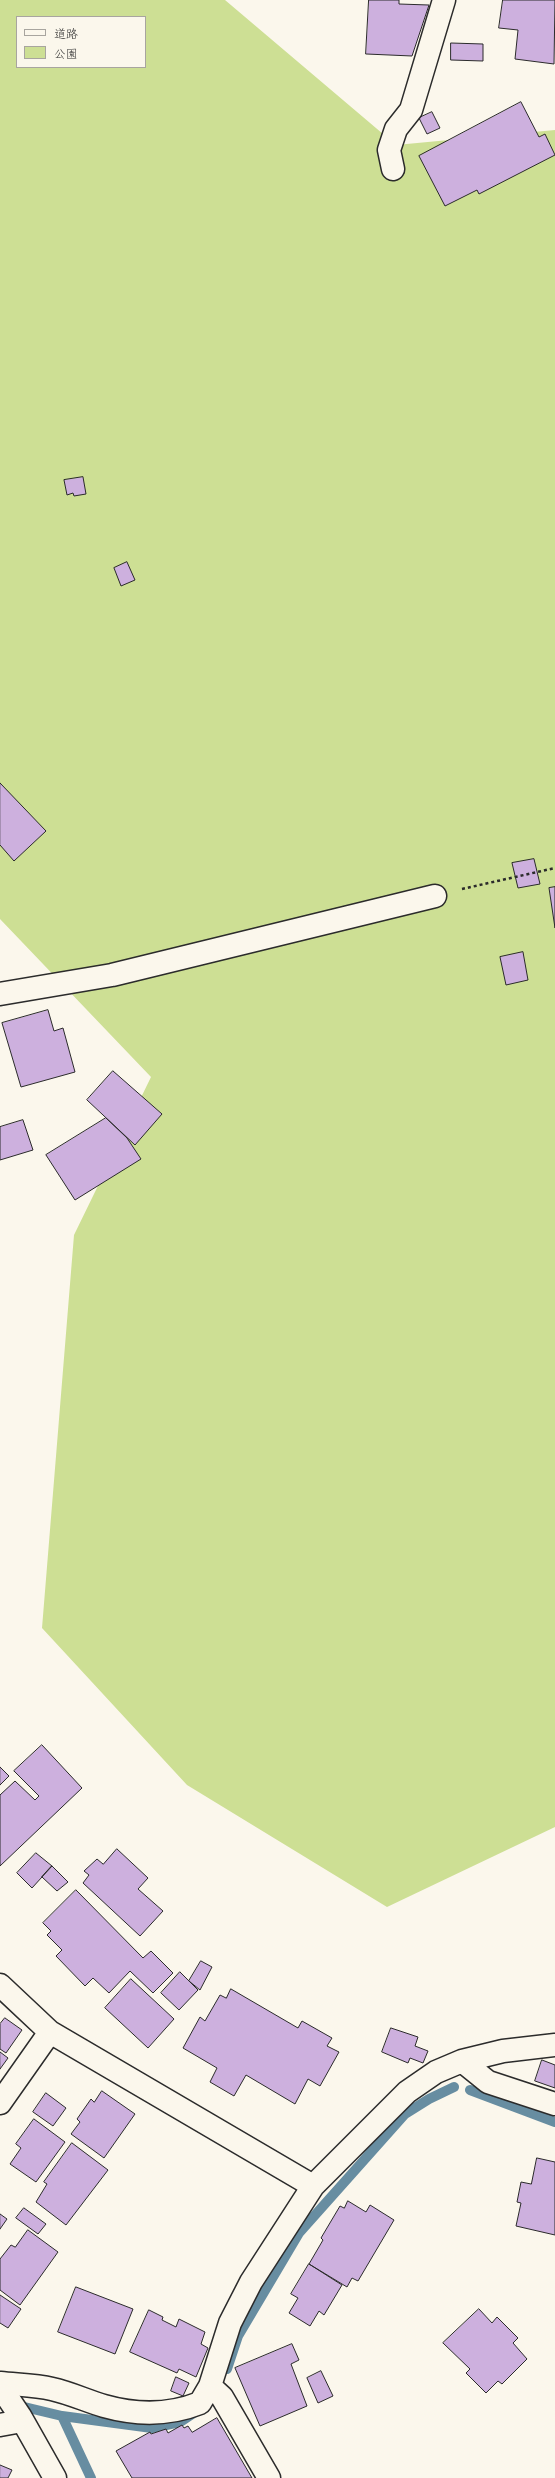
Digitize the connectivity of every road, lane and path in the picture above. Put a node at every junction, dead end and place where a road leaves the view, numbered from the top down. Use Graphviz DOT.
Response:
graph roads {
  1 [pos="444,0"];
  2 [pos="393,169"];
  3 [pos="555,868"];
  4 [pos="435,896"];
  5 [pos="0,994"];
  6 [pos="0,1985"];
  7 [pos="50,2032"];
  8 [pos="555,2045"];
  9 [pos="462,2061"];
  10 [pos="0,2103"];
  11 [pos="555,2104"];
  12 [pos="313,2186"];
  13 [pos="2,2387"];
  14 [pos="215,2391"];
  15 [pos="21,2419"];
  16 [pos="0,2425"];
  17 [pos="55,2478"];
  18 [pos="269,2478"];
  1 -- 2 [label="street"];
  3 -- 4 [label="path"];
  4 -- 5 [label="street"];
  6 -- 7 [label="street"];
  7 -- 10 [label="street"];
  7 -- 12 [label="street"];
  8 -- 9 [label="street"];
  9 -- 11 [label="street"];
  9 -- 12 [label="street"];
  12 -- 14 [label="street"];
  13 -- 14 [label="street"];
  13 -- 15 [label="street"];
  14 -- 18 [label="street"];
  15 -- 16 [label="street"];
  15 -- 17 [label="street"];
}
